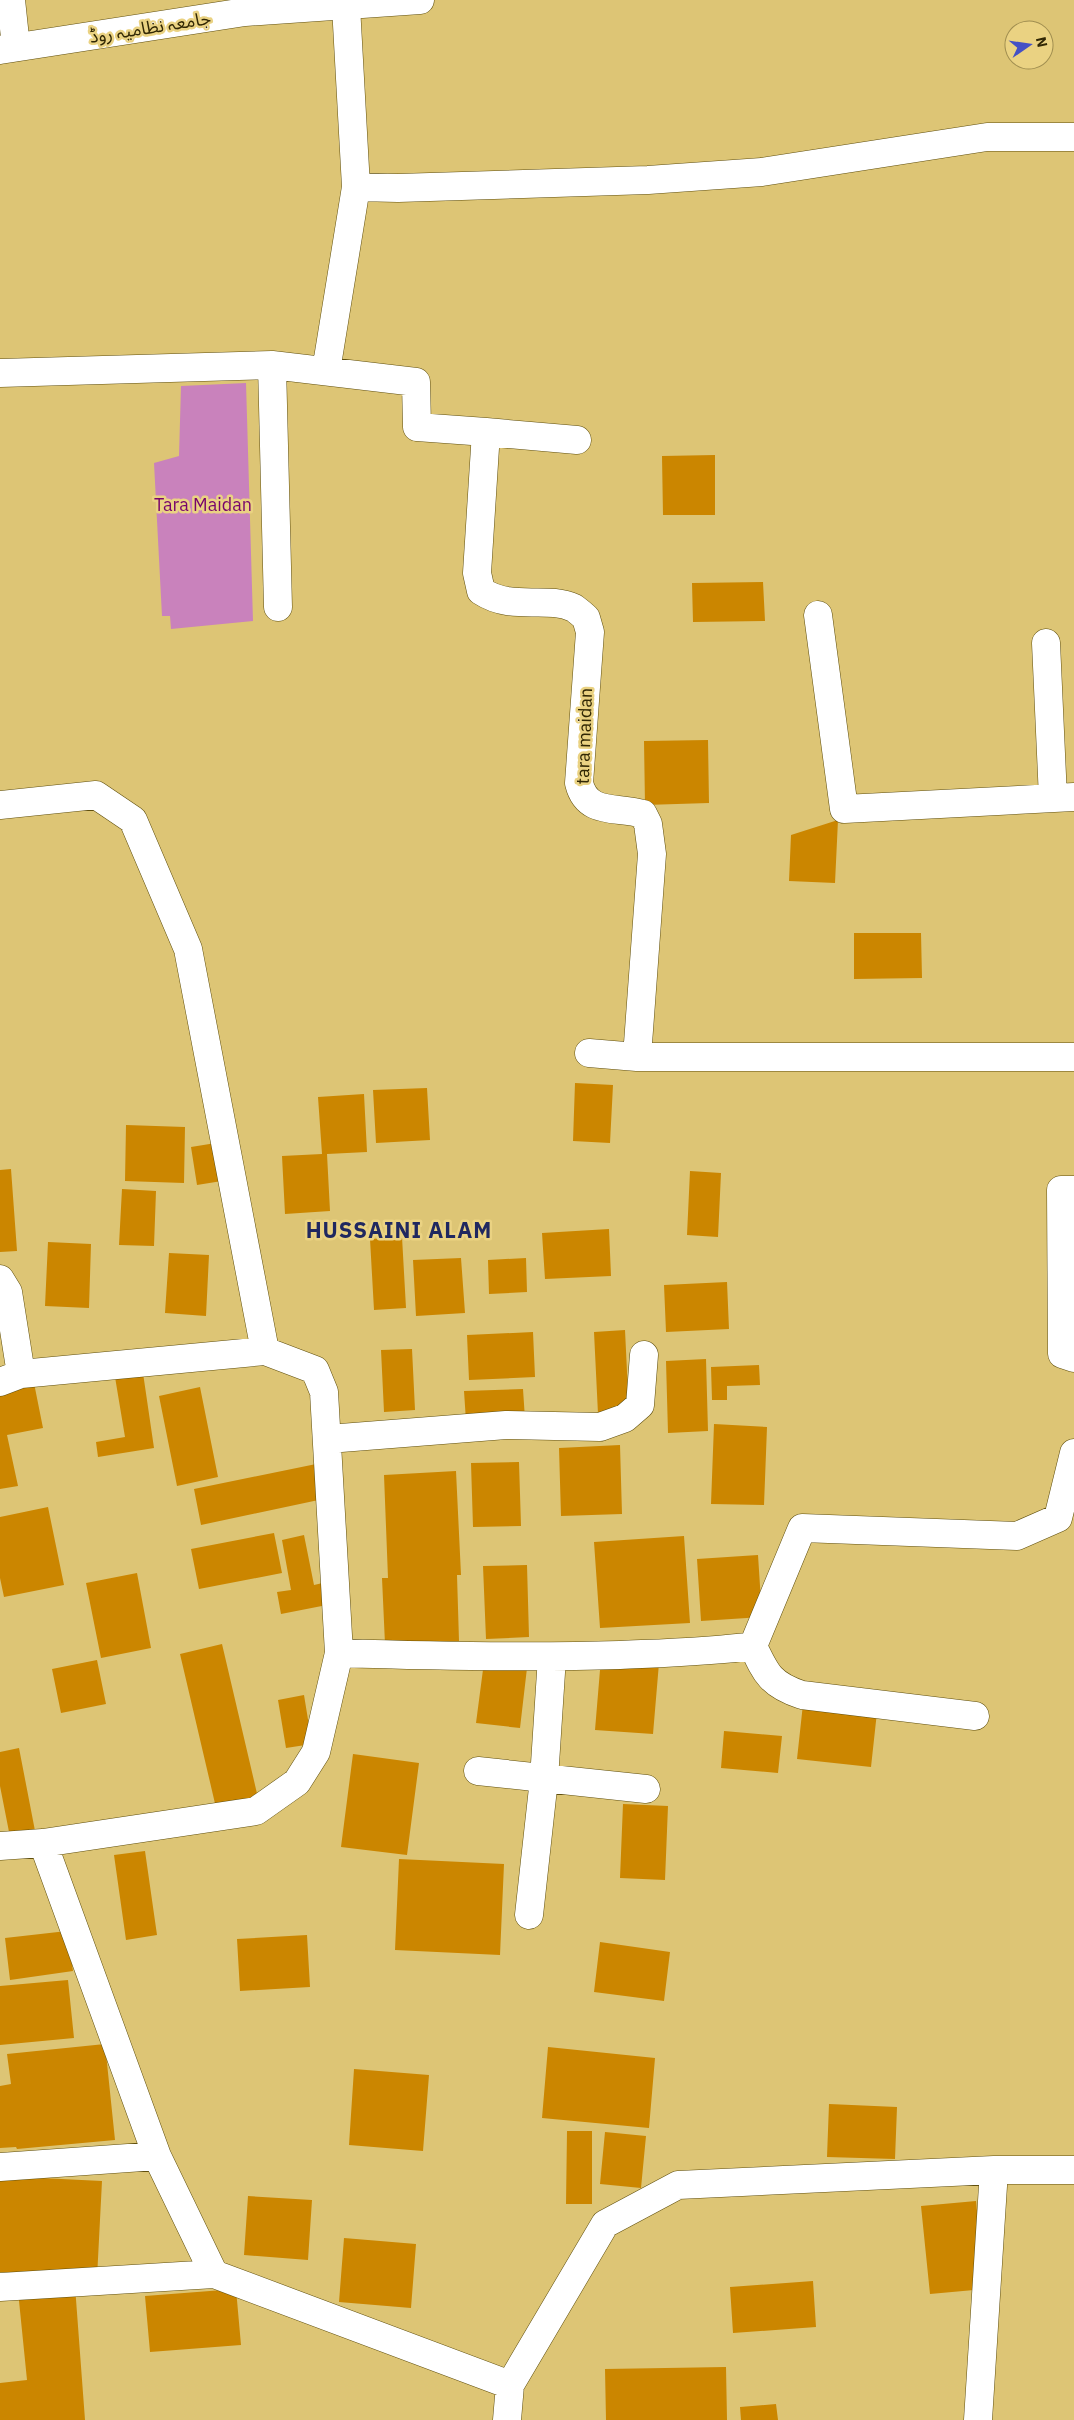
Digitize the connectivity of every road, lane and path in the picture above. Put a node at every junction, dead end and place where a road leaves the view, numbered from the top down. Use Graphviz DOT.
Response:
graph roads {
  1 [pos="11,0"];
  2 [pos="420,0"];
  3 [pos="245,6"];
  4 [pos="346,6"];
  5 [pos="8,49"];
  6 [pos="1074,137"];
  7 [pos="356,187"];
  8 [pos="272,365"];
  9 [pos="326,371"];
  10 [pos="0,373"];
  11 [pos="486,432"];
  12 [pos="577,440"];
  13 [pos="278,607"];
  14 [pos="818,615"];
  15 [pos="1046,643"];
  16 [pos="1063,798"];
  17 [pos="0,805"];
  18 [pos="589,1054"];
  19 [pos="638,1057"];
  20 [pos="1074,1057"];
  21 [pos="1074,1190"];
  22 [pos="0,1279"];
  23 [pos="265,1351"];
  24 [pos="644,1355"];
  25 [pos="1074,1358"];
  26 [pos="10,1378"];
  27 [pos="328,1439"];
  28 [pos="1074,1453"];
  29 [pos="753,1646"];
  30 [pos="339,1653"];
  31 [pos="552,1657"];
  32 [pos="975,1716"];
  33 [pos="478,1771"];
  34 [pos="544,1779"];
  35 [pos="646,1788"];
  36 [pos="43,1843"];
  37 [pos="0,1846"];
  38 [pos="529,1915"];
  39 [pos="157,2156"];
  40 [pos="0,2167"];
  41 [pos="994,2170"];
  42 [pos="1074,2170"];
  43 [pos="214,2274"];
  44 [pos="0,2286"];
  45 [pos="510,2385"];
  46 [pos="507,2420"];
  47 [pos="978,2420"];
  1 -- 5 [label="street"];
  2 -- 4 [label="street, جامعہ نظامیہ روڈ"];
  3 -- 4 [label="street, جامعہ نظامیہ روڈ"];
  3 -- 5 [label="street, جامعہ نظامیہ روڈ"];
  4 -- 7 [label="street"];
  6 -- 7 [label="street"];
  7 -- 9 [label="street"];
  8 -- 9 [label="street"];
  8 -- 10 [label="street"];
  8 -- 13 [label="street"];
  9 -- 11 [label="street"];
  11 -- 12 [label="street"];
  11 -- 19 [label="street, tara maidan"];
  14 -- 16 [label="street"];
  15 -- 16 [label="street"];
  17 -- 23 [label="street"];
  18 -- 19 [label="street"];
  19 -- 20 [label="street"];
  21 -- 25 [label="street"];
  22 -- 26 [label="street"];
  23 -- 26 [label="street"];
  23 -- 27 [label="street"];
  24 -- 27 [label="street"];
  27 -- 30 [label="street"];
  28 -- 29 [label="street"];
  29 -- 31 [label="street"];
  29 -- 32 [label="street"];
  30 -- 31 [label="street"];
  30 -- 36 [label="street"];
  31 -- 34 [label="street"];
  33 -- 34 [label="street"];
  34 -- 35 [label="street"];
  34 -- 38 [label="street"];
  36 -- 37 [label="street"];
  36 -- 39 [label="street"];
  39 -- 40 [label="street"];
  39 -- 43 [label="street"];
  41 -- 42 [label="street"];
  41 -- 45 [label="street"];
  41 -- 47 [label="street"];
  43 -- 44 [label="street"];
  43 -- 45 [label="street"];
  45 -- 46 [label="street"];
}
